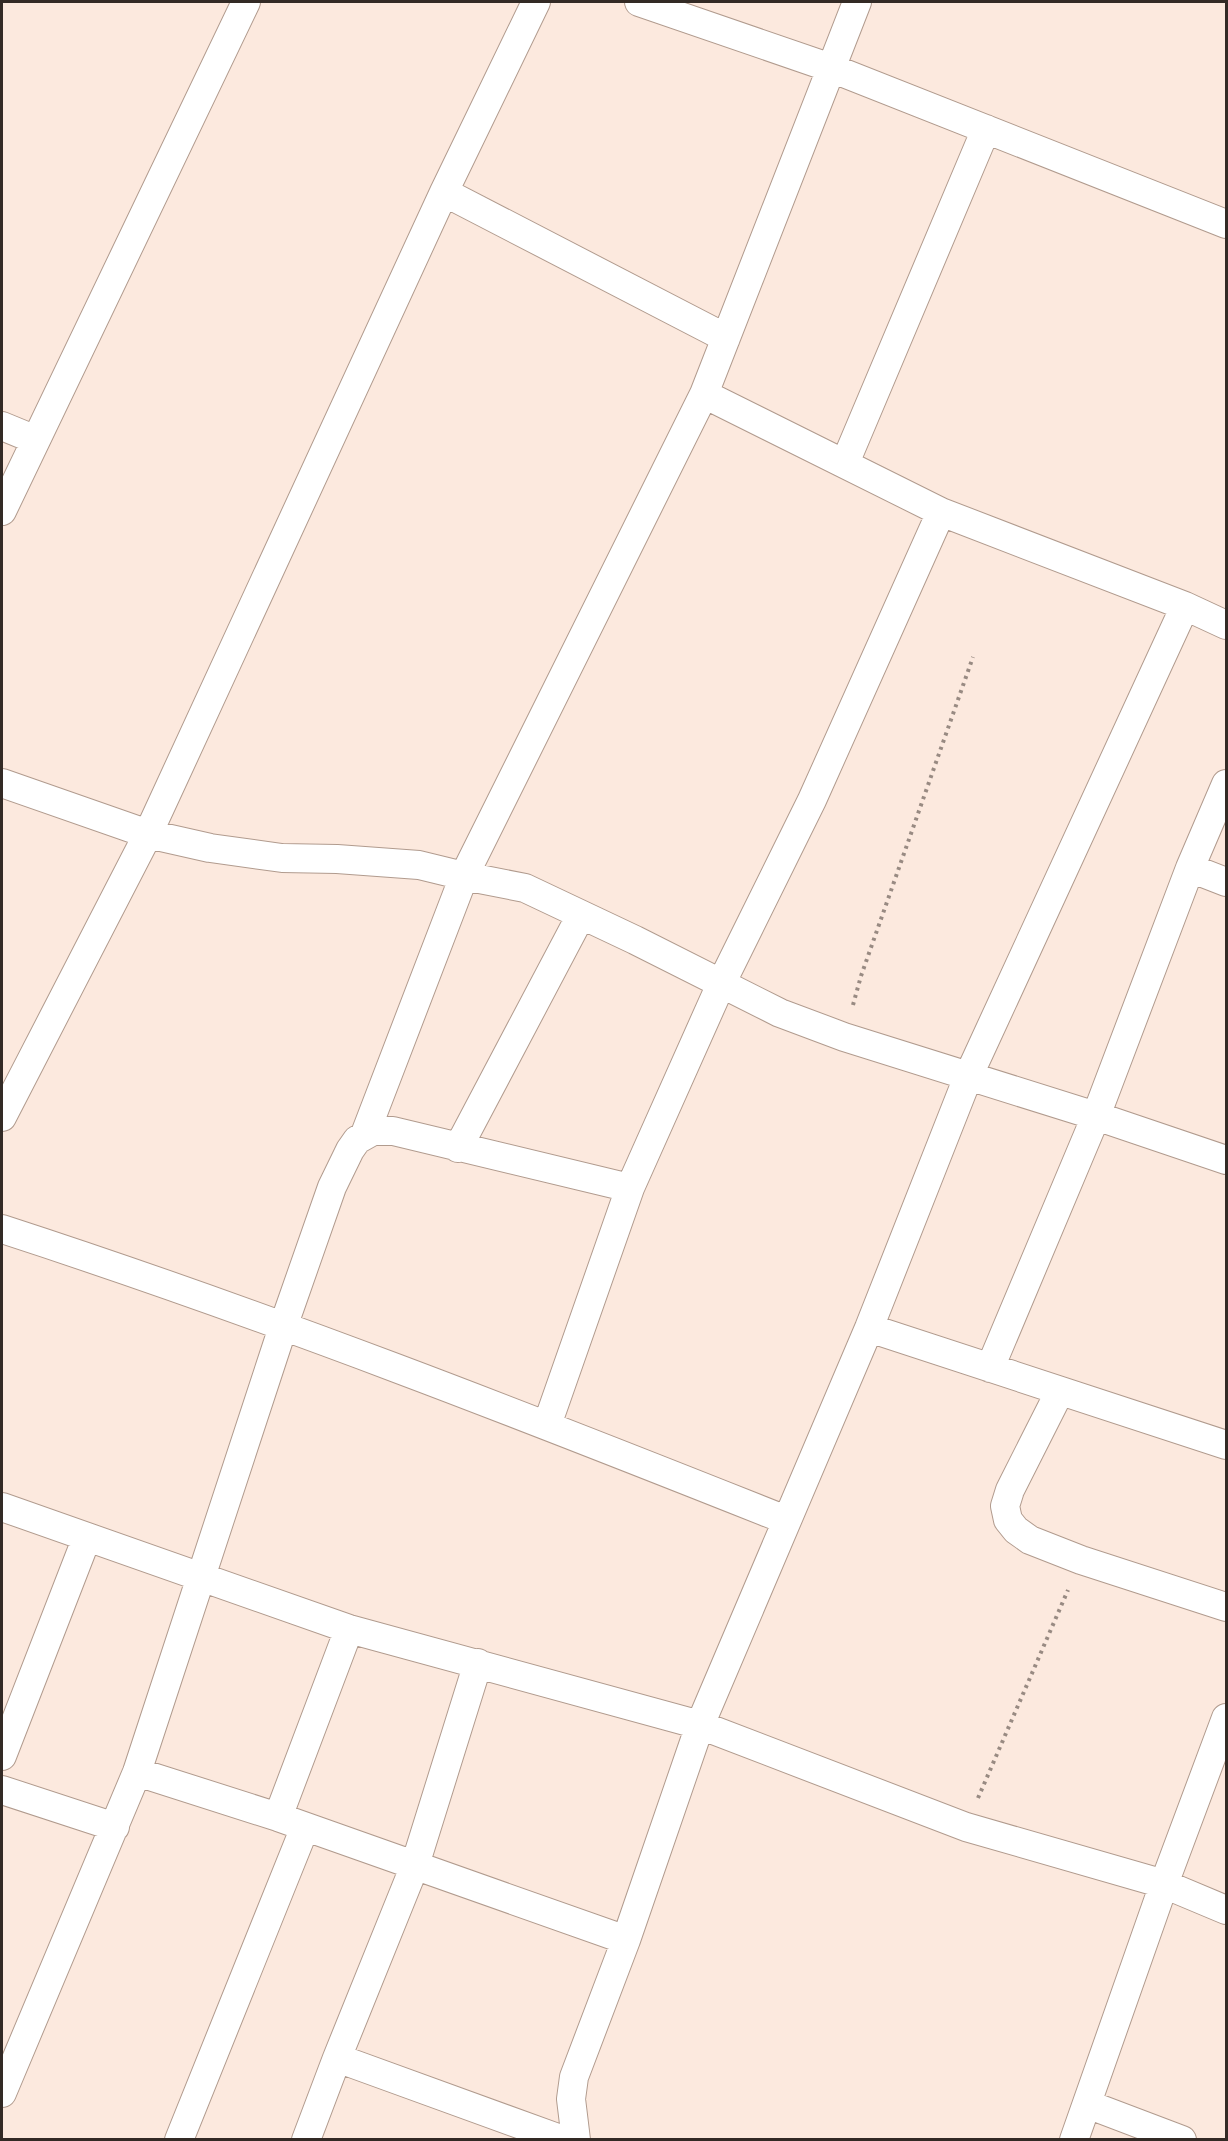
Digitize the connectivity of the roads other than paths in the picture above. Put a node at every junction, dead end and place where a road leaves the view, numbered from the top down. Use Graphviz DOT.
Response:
graph roads {
  1 [pos="246,2"];
  2 [pos="537,2"];
  3 [pos="639,2"];
  4 [pos="857,2"];
  5 [pos="831,68"];
  6 [pos="987,129"];
  7 [pos="444,192"];
  8 [pos="1227,224"];
  9 [pos="726,338"];
  10 [pos="704,394"];
  11 [pos="2,426"];
  12 [pos="36,440"];
  13 [pos="845,463"];
  14 [pos="2,512"];
  15 [pos="941,512"];
  16 [pos="1185,606"];
  17 [pos="1227,625"];
  18 [pos="2,783"];
  19 [pos="1227,784"];
  20 [pos="148,834"];
  21 [pos="1190,868"];
  22 [pos="464,876"];
  23 [pos="1227,882"];
  24 [pos="581,915"];
  25 [pos="721,984"];
  26 [pos="968,1077"];
  27 [pos="1096,1116"];
  28 [pos="2,1118"];
  29 [pos="365,1134"];
  30 [pos="458,1149"];
  31 [pos="1227,1160"];
  32 [pos="630,1188"];
  33 [pos="2,1229"];
  34 [pos="283,1327"];
  35 [pos="868,1328"];
  36 [pos="990,1368"];
  37 [pos="1060,1391"];
  38 [pos="547,1425"];
  39 [pos="1227,1445"];
  40 [pos="2,1507"];
  41 [pos="786,1520"];
  42 [pos="87,1537"];
  43 [pos="202,1576"];
  44 [pos="1227,1607"];
  45 [pos="349,1629"];
  46 [pos="478,1663"];
  47 [pos="1227,1718"];
  48 [pos="700,1725"];
  49 [pos="2,1756"];
  50 [pos="137,1772"];
  51 [pos="2,1790"];
  52 [pos="278,1817"];
  53 [pos="115,1827"];
  54 [pos="305,1827"];
  55 [pos="415,1865"];
  56 [pos="1164,1884"];
  57 [pos="1227,1910"];
  58 [pos="626,1940"];
  59 [pos="337,2058"];
  60 [pos="2,2093"];
  61 [pos="1087,2104"];
  62 [pos="179,2139"];
  63 [pos="306,2139"];
  64 [pos="563,2139"];
  65 [pos="576,2139"];
  66 [pos="1074,2139"];
  67 [pos="1182,2139"];
  1 -- 12 [label="street"];
  2 -- 7 [label="street"];
  3 -- 5 [label="street"];
  4 -- 5 [label="street"];
  5 -- 6 [label="street"];
  5 -- 9 [label="street"];
  6 -- 8 [label="street"];
  6 -- 13 [label="street"];
  7 -- 9 [label="street"];
  7 -- 20 [label="street"];
  9 -- 10 [label="street"];
  10 -- 13 [label="street"];
  10 -- 22 [label="street"];
  11 -- 12 [label="street"];
  12 -- 14 [label="street"];
  13 -- 15 [label="street"];
  15 -- 16 [label="street"];
  15 -- 25 [label="street"];
  16 -- 17 [label="street"];
  16 -- 26 [label="street"];
  18 -- 20 [label="street"];
  19 -- 21 [label="street"];
  20 -- 22 [label="street"];
  20 -- 28 [label="street"];
  21 -- 23 [label="street"];
  21 -- 27 [label="street"];
  22 -- 24 [label="street"];
  22 -- 29 [label="street"];
  24 -- 25 [label="street"];
  24 -- 30 [label="street"];
  25 -- 26 [label="street"];
  25 -- 32 [label="street"];
  26 -- 27 [label="street"];
  26 -- 35 [label="street"];
  27 -- 31 [label="street"];
  27 -- 36 [label="street"];
  29 -- 30 [label="street"];
  29 -- 34 [label="street"];
  30 -- 32 [label="street"];
  32 -- 38 [label="street"];
  33 -- 34 [label="street"];
  34 -- 38 [label="street"];
  34 -- 43 [label="street"];
  35 -- 36 [label="street"];
  35 -- 41 [label="street"];
  36 -- 37 [label="street"];
  37 -- 39 [label="street"];
  37 -- 44 [label="street"];
  38 -- 41 [label="street"];
  40 -- 42 [label="street"];
  41 -- 48 [label="street"];
  42 -- 43 [label="street"];
  42 -- 49 [label="street"];
  43 -- 45 [label="street"];
  43 -- 50 [label="street"];
  45 -- 46 [label="street"];
  45 -- 52 [label="street"];
  46 -- 48 [label="street"];
  46 -- 55 [label="street"];
  47 -- 56 [label="street"];
  48 -- 56 [label="street"];
  48 -- 58 [label="street"];
  50 -- 52 [label="street"];
  50 -- 53 [label="street"];
  51 -- 53 [label="street"];
  52 -- 54 [label="street"];
  53 -- 60 [label="street"];
  54 -- 55 [label="street"];
  54 -- 62 [label="street"];
  55 -- 58 [label="street"];
  55 -- 59 [label="street"];
  56 -- 57 [label="street"];
  56 -- 61 [label="street"];
  58 -- 65 [label="street"];
  59 -- 63 [label="street"];
  59 -- 64 [label="street"];
  61 -- 66 [label="street"];
  61 -- 67 [label="street"];
}
